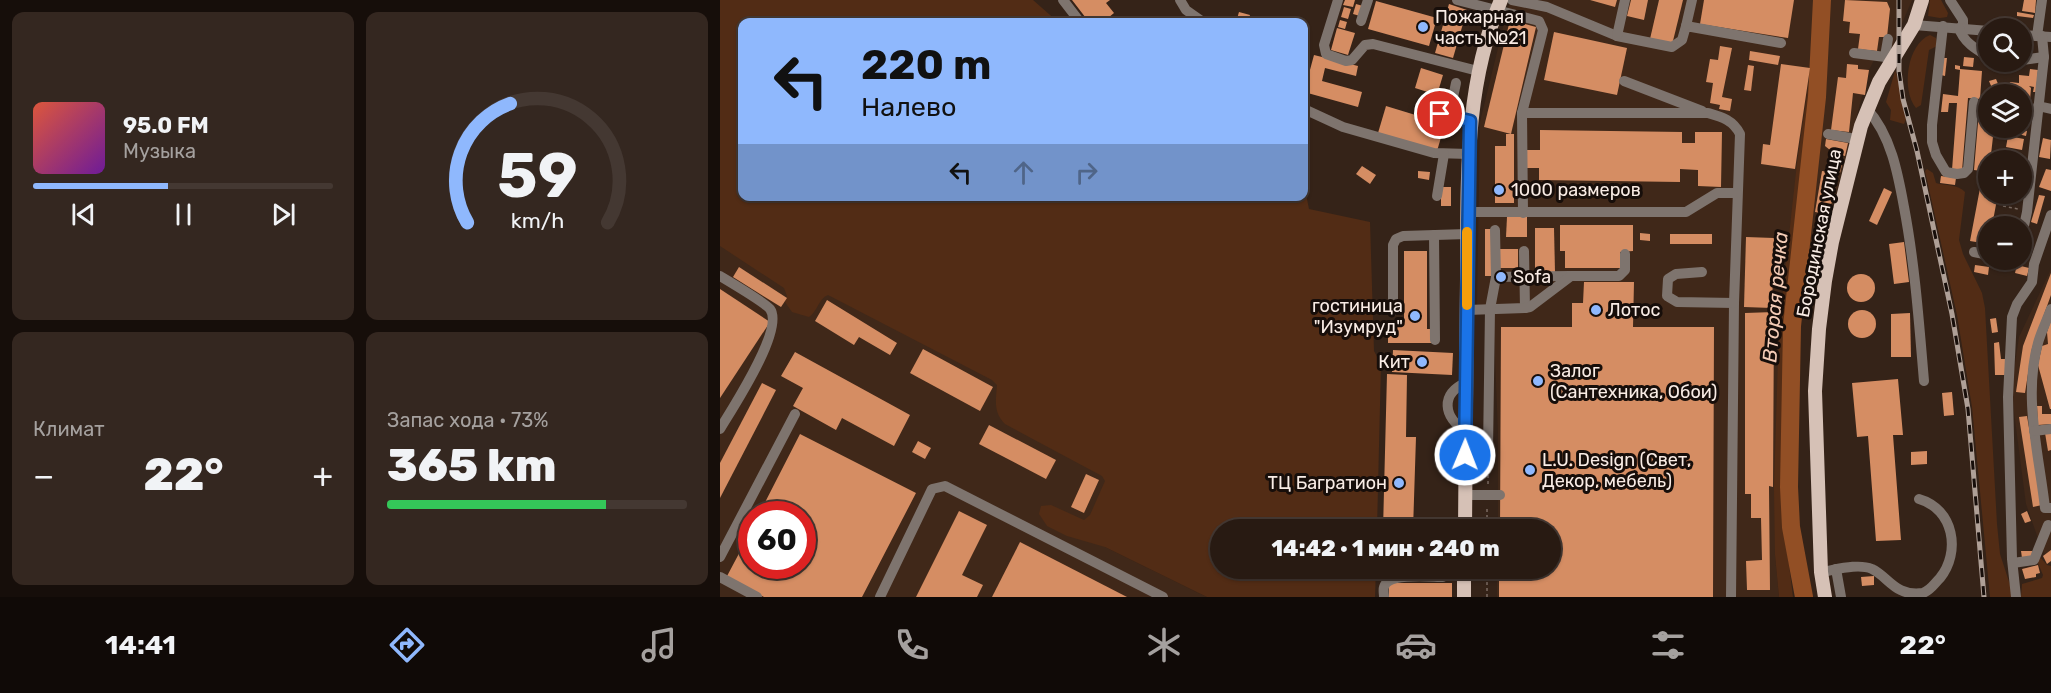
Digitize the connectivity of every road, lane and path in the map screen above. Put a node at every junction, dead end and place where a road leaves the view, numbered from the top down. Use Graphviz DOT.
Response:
graph roads {
  1 [pos="1063,0"];
  2 [pos="1180,0"];
  3 [pos="1338,0"];
  4 [pos="1368,0"];
  5 [pos="1457,0"];
  6 [pos="1512,0"];
  7 [pos="1625,0"];
  8 [pos="1692,0"];
  9 [pos="1922,0"];
  10 [pos="1950,0"];
  11 [pos="2042,0"];
  12 [pos="1548,4"];
  13 [pos="1499,5"];
  14 [pos="1077,18"];
  15 [pos="1197,18"];
  16 [pos="1361,21"];
  17 [pos="1914,25"];
  18 [pos="1686,26"];
  19 [pos="1943,26"];
  20 [pos="1961,28"];
  21 [pos="1978,30"];
  22 [pos="1617,36"];
  23 [pos="2043,36"];
  24 [pos="1888,39"];
  25 [pos="1781,43"];
  26 [pos="1978,49"];
  27 [pos="1854,53"];
  28 [pos="1889,57"];
  29 [pos="2044,57"];
  30 [pos="2032,59"];
  31 [pos="1478,71"];
  32 [pos="1624,81"];
  33 [pos="1456,83"];
  34 [pos="1974,102"];
  35 [pos="2038,106"];
  36 [pos="1867,109"];
  37 [pos="2051,109"];
  38 [pos="1424,110"];
  39 [pos="1308,111"];
  40 [pos="1522,113"];
  41 [pos="1708,113"];
  42 [pos="1449,116"];
  43 [pos="1470,121"];
  44 [pos="1828,134"];
  45 [pos="1856,139"];
  46 [pos="1444,154"];
  47 [pos="1469,154"];
  48 [pos="1737,193"];
  49 [pos="1437,196"];
  50 [pos="2003,206"];
  51 [pos="1468,212"];
  52 [pos="2027,212"];
  53 [pos="1522,213"];
  54 [pos="2051,215"];
  55 [pos="2026,216"];
  56 [pos="1496,230"];
  57 [pos="1467,234"];
  58 [pos="1434,235"];
  59 [pos="1524,251"];
  60 [pos="1974,252"];
  61 [pos="1978,253"];
  62 [pos="1625,254"];
  63 [pos="1702,272"];
  64 [pos="720,276"];
  65 [pos="1571,276"];
  66 [pos="1496,277"];
  67 [pos="1525,277"];
  68 [pos="1734,303"];
  69 [pos="1490,309"];
  70 [pos="1525,309"];
  71 [pos="2051,309"];
  72 [pos="1467,310"];
  73 [pos="1393,311"];
  74 [pos="1435,340"];
  75 [pos="1924,381"];
  76 [pos="795,414"];
  77 [pos="720,429"];
  78 [pos="2051,429"];
  79 [pos="2034,431"];
  80 [pos="1465,455"];
  81 [pos="1465,495"];
  82 [pos="1500,495"];
  83 [pos="1918,499"];
  84 [pos="2048,508"];
  85 [pos="1465,519"];
  86 [pos="2050,527"];
  87 [pos="720,557"];
  88 [pos="2013,563"];
  89 [pos="1836,569"];
  90 [pos="1821,572"];
  91 [pos="720,577"];
  92 [pos="1392,579"];
  93 [pos="1464,579"];
  94 [pos="1487,579"];
  95 [pos="757,597"];
  96 [pos="880,597"];
  97 [pos="1163,597"];
  98 [pos="1384,597"];
  99 [pos="1464,597"];
  100 [pos="1487,597"];
  101 [pos="1731,597"];
  102 [pos="1825,597"];
  103 [pos="1841,597"];
  104 [pos="2016,597"];
  1 -- 14 [label="street"];
  2 -- 15 [label="street"];
  3 -- 31 [label="street"];
  4 -- 16 [label="street"];
  5 -- 13 [label="street"];
  6 -- 12 [label="street"];
  7 -- 22 [label="street"];
  8 -- 18 [label="street"];
  9 -- 17 [label="main road, Бородинская улица"];
  10 -- 20 [label="street"];
  11 -- 23 [label="street"];
  12 -- 22 [label="street"];
  13 -- 31 [label="main road"];
  13 -- 40 [label="street"];
  17 -- 19 [label="street"];
  17 -- 28 [label="main road, Бородинская улица"];
  18 -- 22 [label="street"];
  18 -- 25 [label="street"];
  19 -- 20 [label="street"];
  19 -- 34 [label="street"];
  20 -- 21 [label="street"];
  20 -- 26 [label="street"];
  23 -- 29 [label="street"];
  24 -- 28 [label="street"];
  27 -- 28 [label="street"];
  28 -- 36 [label="main road, Бородинская улица"];
  29 -- 30 [label="street"];
  29 -- 35 [label="street"];
  31 -- 43 [label="main road"];
  32 -- 41 [label="street"];
  33 -- 42 [label="street"];
  35 -- 37 [label="street"];
  35 -- 52 [label="street"];
  36 -- 45 [label="main road, Бородинская улица"];
  36 -- 75 [label="street"];
  38 -- 42 [label="street"];
  39 -- 46 [label="street"];
  40 -- 41 [label="street"];
  40 -- 53 [label="street"];
  41 -- 48 [label="street"];
  42 -- 43 [label="street"];
  43 -- 47 [label="main road"];
  44 -- 45 [label="street"];
  45 -- 90 [label="main road, Бородинская улица"];
  46 -- 47 [label="street"];
  46 -- 49 [label="street"];
  47 -- 51 [label="main road"];
  48 -- 53 [label="street"];
  48 -- 68 [label="street"];
  50 -- 52 [label="path"];
  51 -- 53 [label="street"];
  51 -- 57 [label="main road"];
  52 -- 55 [label="street"];
  54 -- 88 [label="street"];
  56 -- 66 [label="street"];
  57 -- 58 [label="street"];
  57 -- 72 [label="main road"];
  58 -- 73 [label="street"];
  58 -- 74 [label="street"];
  59 -- 67 [label="street"];
  60 -- 61 [label="street"];
  62 -- 65 [label="street"];
  63 -- 68 [label="street"];
  64 -- 77 [label="street"];
  65 -- 67 [label="street"];
  65 -- 70 [label="street"];
  66 -- 67 [label="street"];
  66 -- 69 [label="street"];
  67 -- 70 [label="street"];
  68 -- 101 [label="street"];
  69 -- 70 [label="street"];
  69 -- 72 [label="street"];
  69 -- 80 [label="street"];
  71 -- 79 [label="street"];
  72 -- 80 [label="main road"];
  76 -- 87 [label="street"];
  78 -- 79 [label="street"];
  79 -- 84 [label="street"];
  80 -- 81 [label="main road"];
  81 -- 82 [label="street"];
  81 -- 85 [label="main road"];
  83 -- 89 [label="street"];
  84 -- 86 [label="street"];
  86 -- 88 [label="street"];
  88 -- 104 [label="street"];
  89 -- 90 [label="street"];
  89 -- 103 [label="street"];
  90 -- 102 [label="main road, Бородинская улица"];
  91 -- 95 [label="street"];
  92 -- 98 [label="street"];
  93 -- 99 [label="main road"];
  94 -- 100 [label="path"];
  96 -- 97 [label="street"];
}
